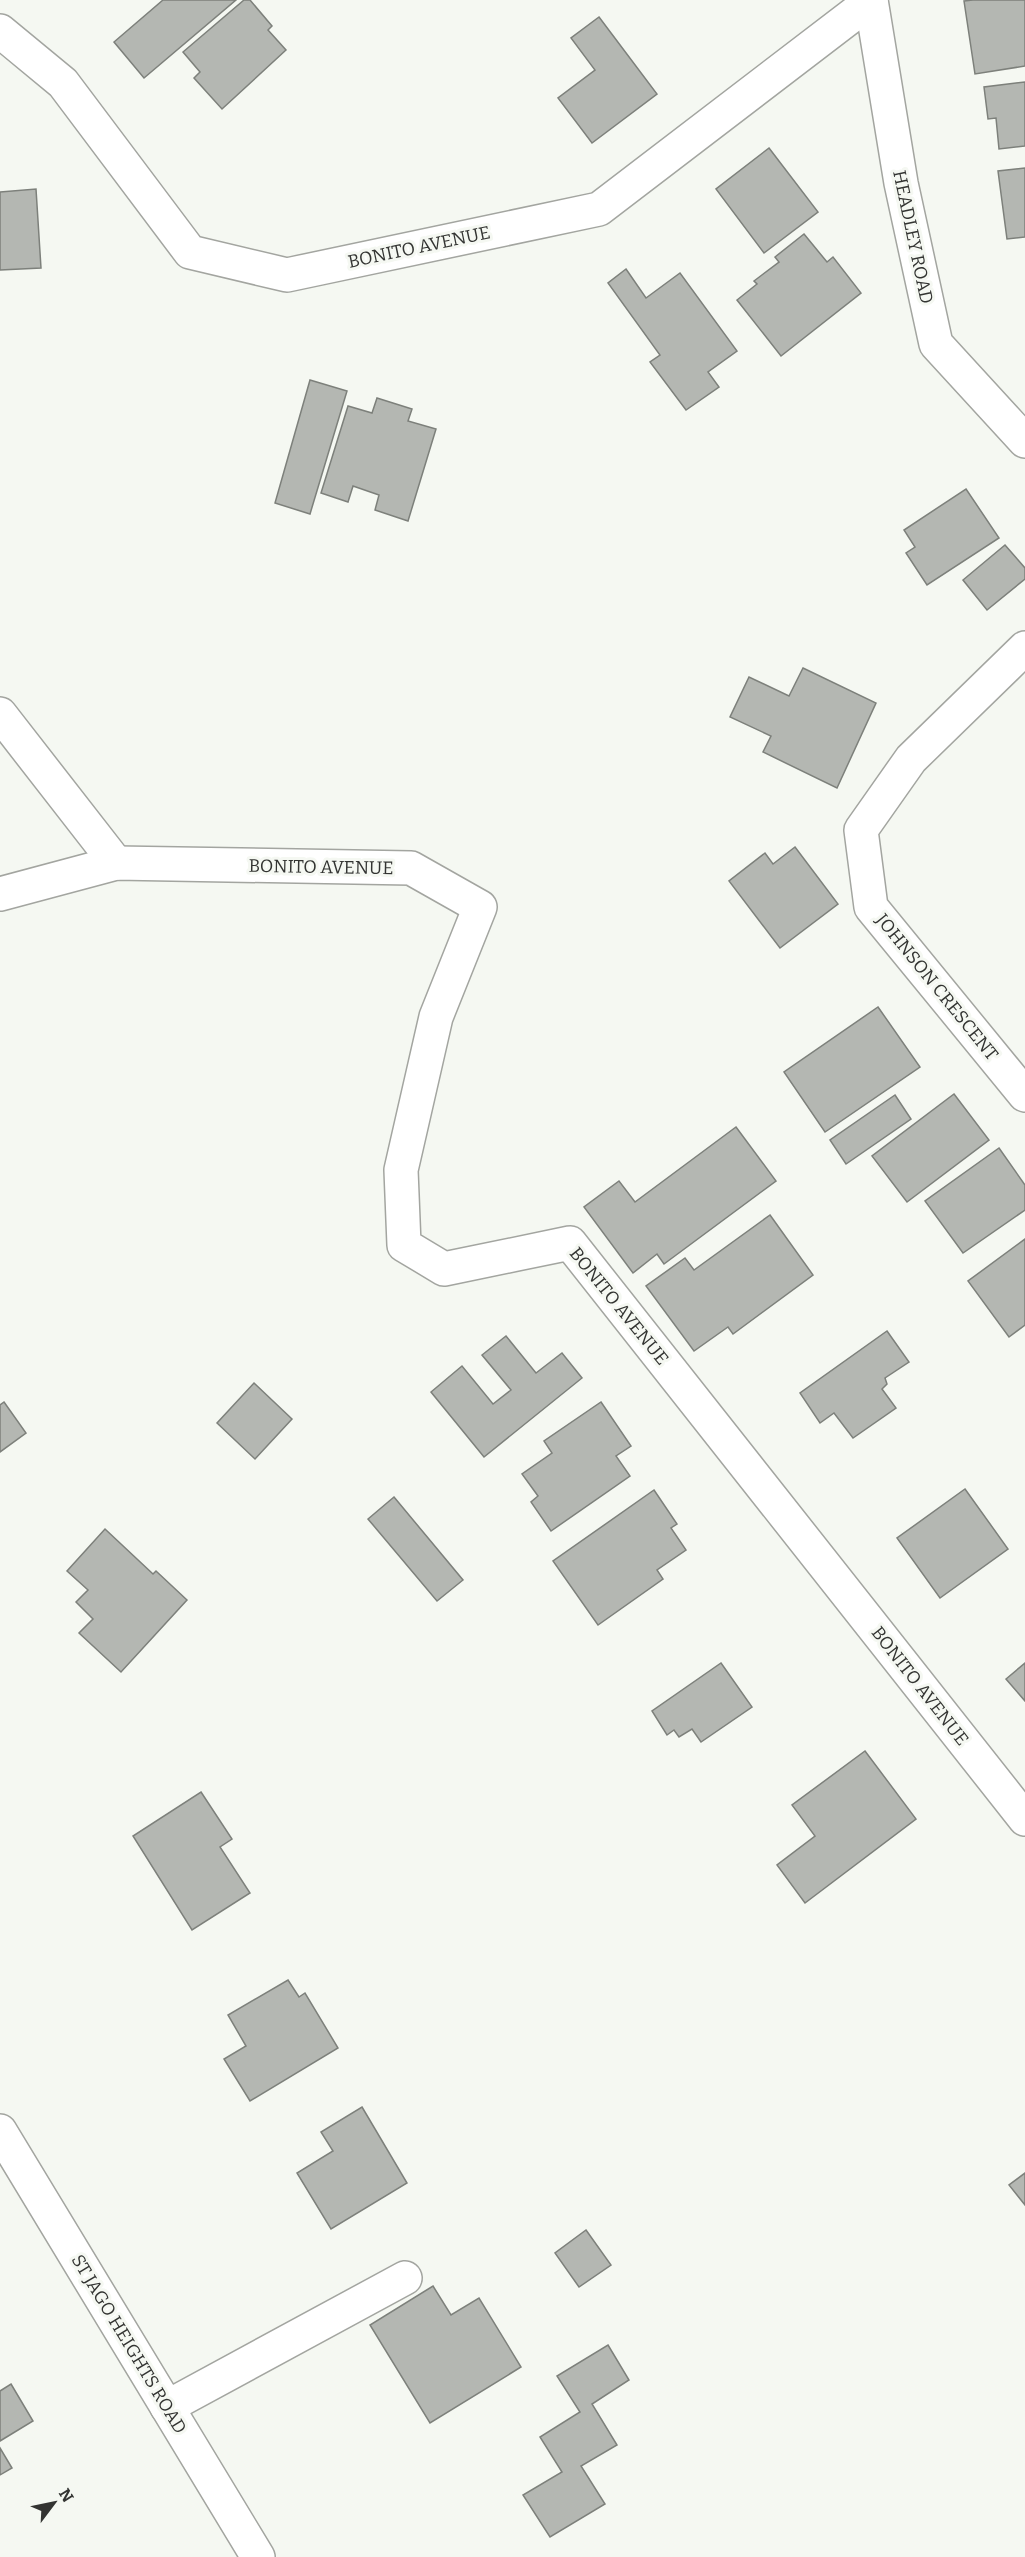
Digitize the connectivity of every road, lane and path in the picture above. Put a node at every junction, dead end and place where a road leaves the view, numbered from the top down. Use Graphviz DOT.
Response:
graph roads {
  1 [pos="871,0"];
  2 [pos="0,32"];
  3 [pos="1025,441"];
  4 [pos="1025,648"];
  5 [pos="0,714"];
  6 [pos="116,863"];
  7 [pos="0,894"];
  8 [pos="1025,1095"];
  9 [pos="1025,1819"];
  10 [pos="0,2131"];
  11 [pos="405,2278"];
  12 [pos="167,2407"];
  13 [pos="258,2557"];
  1 -- 2 [label="street, BONITO AVENUE"];
  1 -- 3 [label="street, HEADLEY ROAD"];
  4 -- 8 [label="street, JOHNSON CRESCENT"];
  5 -- 6 [label="street"];
  6 -- 7 [label="street, BONITO AVENUE"];
  6 -- 9 [label="street, BONITO AVENUE"];
  10 -- 12 [label="street, ST JAGO HEIGHTS ROAD"];
  11 -- 12 [label="street"];
  12 -- 13 [label="street, ST JAGO HEIGHTS ROAD"];
}
